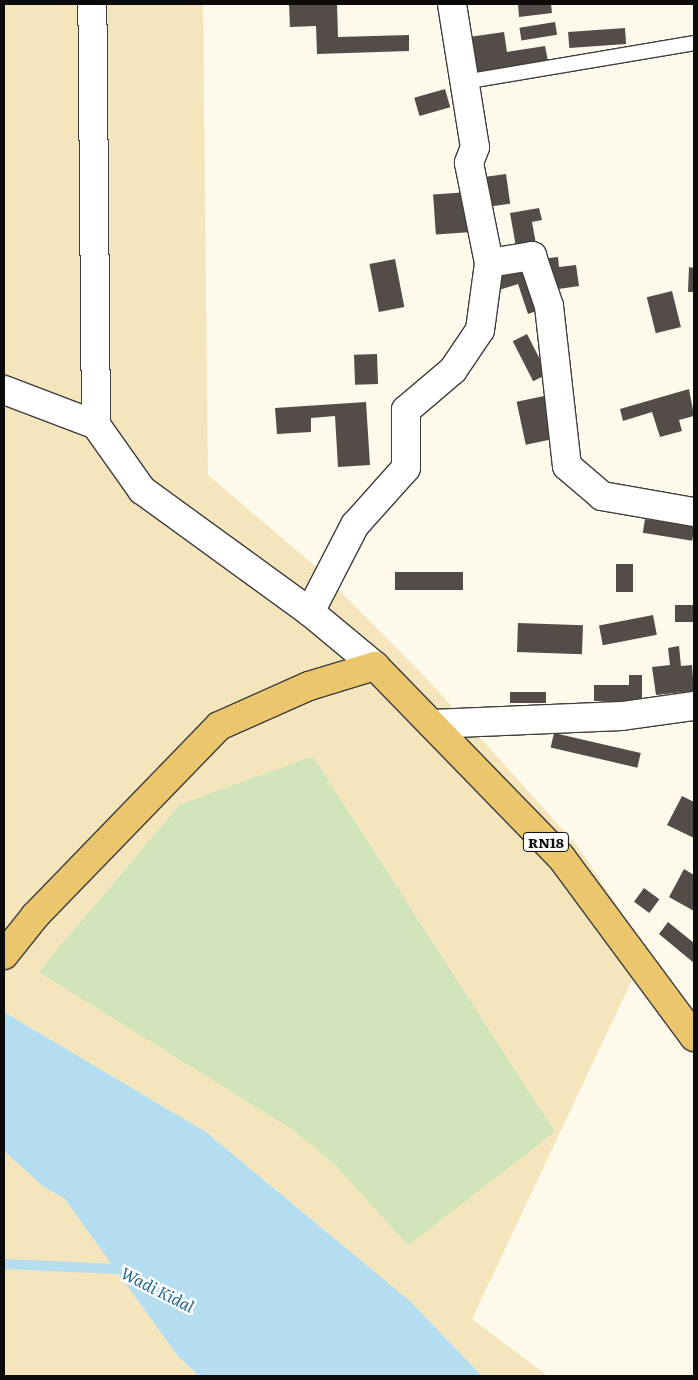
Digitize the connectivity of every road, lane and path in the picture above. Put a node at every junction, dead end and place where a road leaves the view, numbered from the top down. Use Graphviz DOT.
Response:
graph roads {
  1 [pos="92,4"];
  2 [pos="452,4"];
  3 [pos="694,42"];
  4 [pos="464,82"];
  5 [pos="488,263"];
  6 [pos="4,390"];
  7 [pos="96,426"];
  8 [pos="694,512"];
  9 [pos="310,612"];
  10 [pos="375,666"];
  11 [pos="694,706"];
  12 [pos="432,724"];
  13 [pos="4,955"];
  14 [pos="694,1037"];
  1 -- 7 [label="street"];
  2 -- 4 [label="street"];
  3 -- 4 [label="lane"];
  4 -- 5 [label="street"];
  5 -- 8 [label="street"];
  5 -- 9 [label="street"];
  6 -- 7 [label="street"];
  7 -- 9 [label="street"];
  9 -- 10 [label="street"];
  10 -- 12 [label="main road, RN18"];
  10 -- 13 [label="main road"];
  11 -- 12 [label="street"];
  12 -- 14 [label="main road, RN18"];
}
